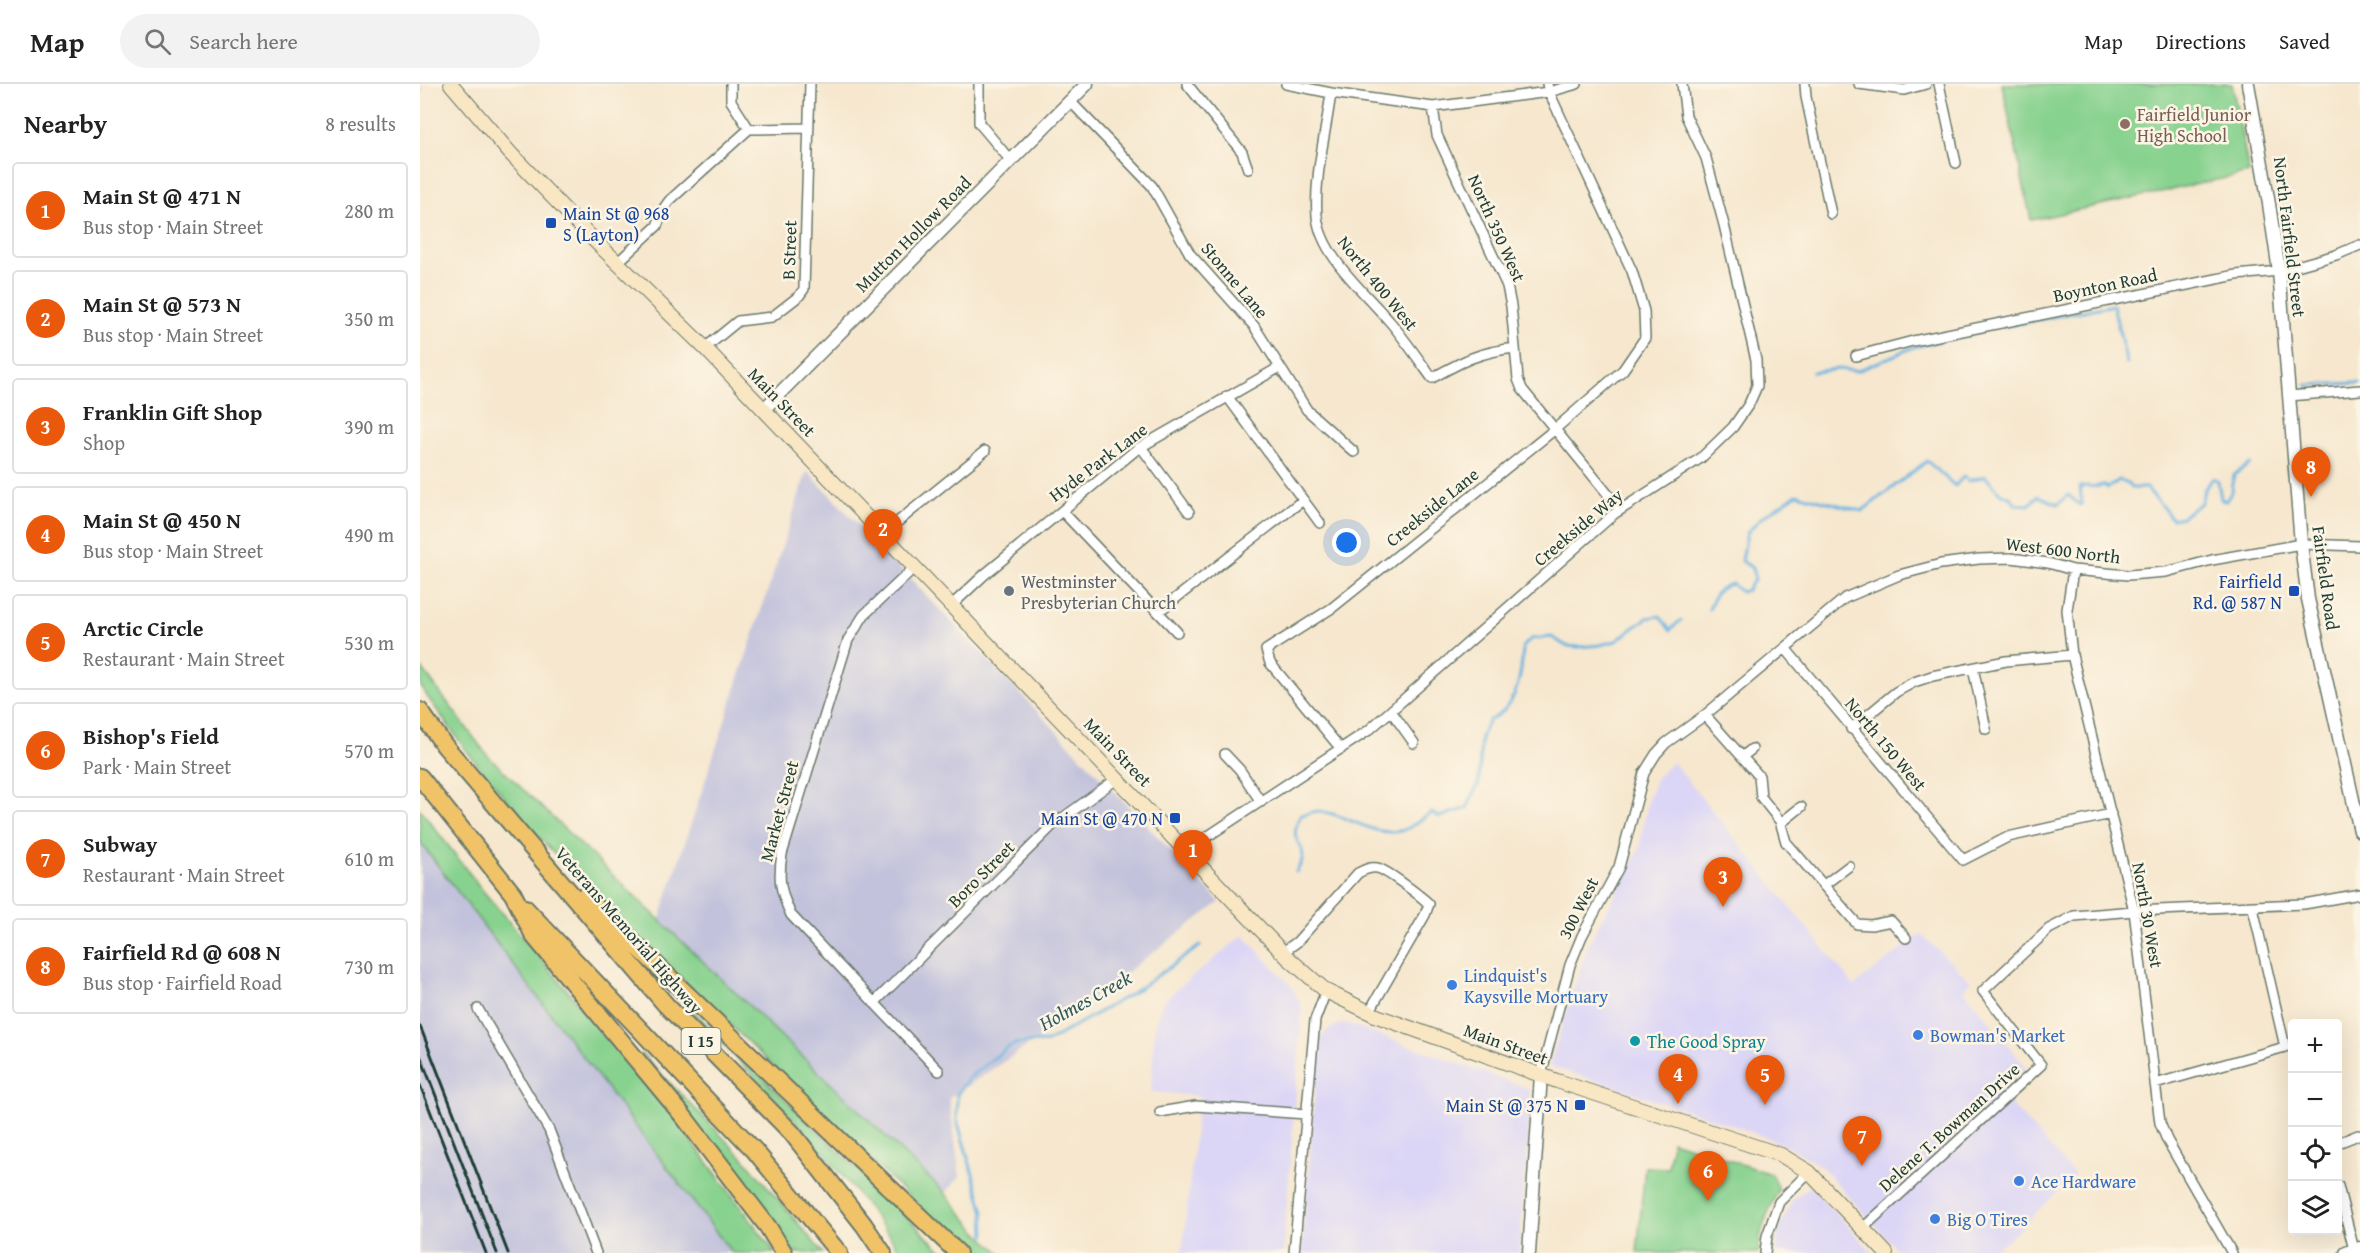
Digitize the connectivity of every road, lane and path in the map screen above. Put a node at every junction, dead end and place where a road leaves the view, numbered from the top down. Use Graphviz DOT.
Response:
graph roads {
  1 [pos="451,84"];
  2 [pos="731,84"];
  3 [pos="810,84"];
  4 [pos="979,84"];
  5 [pos="1087,84"];
  6 [pos="1187,84"];
  7 [pos="1286,84"];
  8 [pos="1577,84"];
  9 [pos="1682,84"];
  10 [pos="1806,84"];
  11 [pos="1859,84"];
  12 [pos="1926,84"];
  13 [pos="1939,84"];
  14 [pos="2248,84"];
  15 [pos="1548,88"];
  16 [pos="1331,93"];
  17 [pos="1070,101"];
  18 [pos="1433,107"];
  19 [pos="809,128"];
  20 [pos="749,129"];
  21 [pos="1011,161"];
  22 [pos="1956,163"];
  23 [pos="1248,169"];
  24 [pos="1831,214"];
  25 [pos="2360,245"];
  26 [pos="617,263"];
  27 [pos="2279,271"];
  28 [pos="705,348"];
  29 [pos="1515,348"];
  30 [pos="1856,356"];
  31 [pos="1280,366"];
  32 [pos="2360,390"];
  33 [pos="1227,396"];
  34 [pos="2289,396"];
  35 [pos="764,409"];
  36 [pos="1554,430"];
  37 [pos="1141,447"];
  38 [pos="985,450"];
  39 [pos="1354,452"];
  40 [pos="1303,500"];
  41 [pos="1620,509"];
  42 [pos="1062,511"];
  43 [pos="1189,512"];
  44 [pos="1320,523"];
  45 [pos="884,533"];
  46 [pos="2301,544"];
  47 [pos="2360,546"];
  48 [pos="915,567"];
  49 [pos="2073,570"];
  50 [pos="952,605"];
  51 [pos="1158,612"];
  52 [pos="1177,632"];
  53 [pos="1785,648"];
  54 [pos="2072,655"];
  55 [pos="1973,668"];
  56 [pos="420,711"];
  57 [pos="1391,711"];
  58 [pos="1705,715"];
  59 [pos="1851,729"];
  60 [pos="1986,729"];
  61 [pos="1414,743"];
  62 [pos="1341,749"];
  63 [pos="1752,749"];
  64 [pos="1225,754"];
  65 [pos="1742,757"];
  66 [pos="420,777"];
  67 [pos="1118,778"];
  68 [pos="1261,802"];
  69 [pos="1801,807"];
  70 [pos="2111,814"];
  71 [pos="1781,823"];
  72 [pos="516,831"];
  73 [pos="2360,831"];
  74 [pos="1187,850"];
  75 [pos="1848,866"];
  76 [pos="1824,885"];
  77 [pos="513,894"];
  78 [pos="2360,894"];
  79 [pos="2253,908"];
  80 [pos="2134,911"];
  81 [pos="1906,938"];
  82 [pos="1283,952"];
  83 [pos="1326,991"];
  84 [pos="874,1003"];
  85 [pos="478,1009"];
  86 [pos="1369,1012"];
  87 [pos="939,1071"];
  88 [pos="1541,1075"];
  89 [pos="2155,1084"];
  90 [pos="1160,1112"];
  91 [pos="1306,1114"];
  92 [pos="2358,1135"];
  93 [pos="2342,1141"];
  94 [pos="1809,1172"];
  95 [pos="2342,1205"];
  96 [pos="1863,1228"];
  97 [pos="2354,1250"];
  98 [pos="596,1253"];
  99 [pos="784,1253"];
  100 [pos="839,1253"];
  101 [pos="882,1253"];
  102 [pos="958,1253"];
  103 [pos="1294,1253"];
  104 [pos="1529,1253"];
  105 [pos="1765,1253"];
  106 [pos="1886,1253"];
  107 [pos="2232,1253"];
  1 -- 26 [label="main road, Main Street"];
  2 -- 20 [label="street"];
  3 -- 19 [label="street, B Street"];
  4 -- 21 [label="street"];
  5 -- 17 [label="street, Mutton Hollow Road"];
  6 -- 23 [label="street"];
  7 -- 16 [label="street"];
  8 -- 15 [label="street"];
  9 -- 41 [label="street, Creekside Way"];
  10 -- 24 [label="street"];
  11 -- 12 [label="street"];
  13 -- 22 [label="street"];
  14 -- 27 [label="street, North Fairfield Street"];
  15 -- 18 [label="street"];
  15 -- 36 [label="street, Creekside Lane"];
  16 -- 18 [label="street"];
  16 -- 29 [label="street, North 400 West"];
  17 -- 21 [label="street, Mutton Hollow Road"];
  17 -- 31 [label="street, Stonne Lane"];
  18 -- 29 [label="street, North 350 West"];
  19 -- 20 [label="street"];
  19 -- 28 [label="street, B Street"];
  20 -- 26 [label="street"];
  21 -- 35 [label="street, Mutton Hollow Road"];
  25 -- 27 [label="street, Boynton Road"];
  26 -- 28 [label="main road, Main Street"];
  27 -- 30 [label="street, Boynton Road"];
  27 -- 34 [label="street, North Fairfield Street"];
  28 -- 35 [label="main road, Main Street"];
  29 -- 36 [label="street, North 350 West"];
  31 -- 33 [label="street, Hyde Park Lane"];
  31 -- 39 [label="street, Stonne Lane"];
  32 -- 34 [label="street"];
  33 -- 37 [label="street, Hyde Park Lane"];
  33 -- 40 [label="street"];
  34 -- 46 [label="street, Fairfield Road"];
  35 -- 45 [label="main road, Main Street"];
  36 -- 41 [label="street, North 350 West"];
  36 -- 62 [label="street, Creekside Lane"];
  37 -- 42 [label="street, Hyde Park Lane"];
  37 -- 43 [label="street"];
  38 -- 45 [label="street"];
  40 -- 44 [label="street"];
  40 -- 51 [label="street"];
  41 -- 57 [label="street, Creekside Way"];
  42 -- 50 [label="street, Hyde Park Lane"];
  42 -- 51 [label="street"];
  45 -- 48 [label="main road, Main Street"];
  46 -- 47 [label="street, West 600 North"];
  46 -- 49 [label="street, West 600 North"];
  46 -- 73 [label="street, Fairfield Road"];
  48 -- 50 [label="main road, Main Street"];
  48 -- 84 [label="street, Market Street"];
  49 -- 53 [label="street, West 600 North"];
  49 -- 54 [label="street, North 30 West"];
  50 -- 67 [label="main road, Main Street"];
  51 -- 52 [label="street"];
  53 -- 58 [label="street, West 600 North"];
  53 -- 59 [label="street, North 150 West"];
  54 -- 55 [label="street"];
  54 -- 70 [label="street, North 30 West"];
  55 -- 59 [label="street"];
  55 -- 60 [label="street"];
  56 -- 72 [label="highway, Veterans Memorial Highway / I 15"];
  57 -- 61 [label="street"];
  57 -- 62 [label="street, Creekside Way"];
  58 -- 65 [label="street"];
  58 -- 88 [label="street, 300 West"];
  59 -- 70 [label="street, North 150 West"];
  62 -- 68 [label="street, Creekside Way"];
  63 -- 65 [label="street"];
  64 -- 68 [label="street"];
  65 -- 71 [label="street"];
  66 -- 77 [label="highway, I 15"];
  67 -- 74 [label="main road, Main Street"];
  67 -- 84 [label="street, Boro Street"];
  68 -- 74 [label="street, Creekside Way"];
  69 -- 71 [label="street"];
  70 -- 80 [label="street, North 30 West"];
  71 -- 76 [label="street"];
  72 -- 101 [label="highway, Veterans Memorial Highway / I 15"];
  72 -- 102 [label="highway"];
  74 -- 82 [label="main road, Main Street"];
  75 -- 76 [label="street"];
  76 -- 81 [label="street"];
  77 -- 99 [label="highway"];
  77 -- 100 [label="highway, I 15"];
  78 -- 79 [label="street"];
  79 -- 80 [label="street"];
  79 -- 89 [label="street"];
  80 -- 89 [label="street, North 30 West"];
  80 -- 96 [label="street, Delene T. Bowman Drive"];
  82 -- 83 [label="main road, Main Street"];
  82 -- 86 [label="street"];
  83 -- 86 [label="main road, Main Street"];
  83 -- 91 [label="street"];
  84 -- 87 [label="street, Market Street"];
  85 -- 98 [label="street"];
  86 -- 88 [label="main road, Main Street"];
  88 -- 94 [label="main road, Main Street"];
  88 -- 104 [label="street, 300 West"];
  89 -- 107 [label="street, North 30 West"];
  90 -- 91 [label="street"];
  91 -- 103 [label="street"];
  92 -- 93 [label="street"];
  94 -- 96 [label="main road, Main Street"];
  94 -- 105 [label="street"];
  95 -- 97 [label="street"];
  96 -- 106 [label="main road, Main Street"];
}
